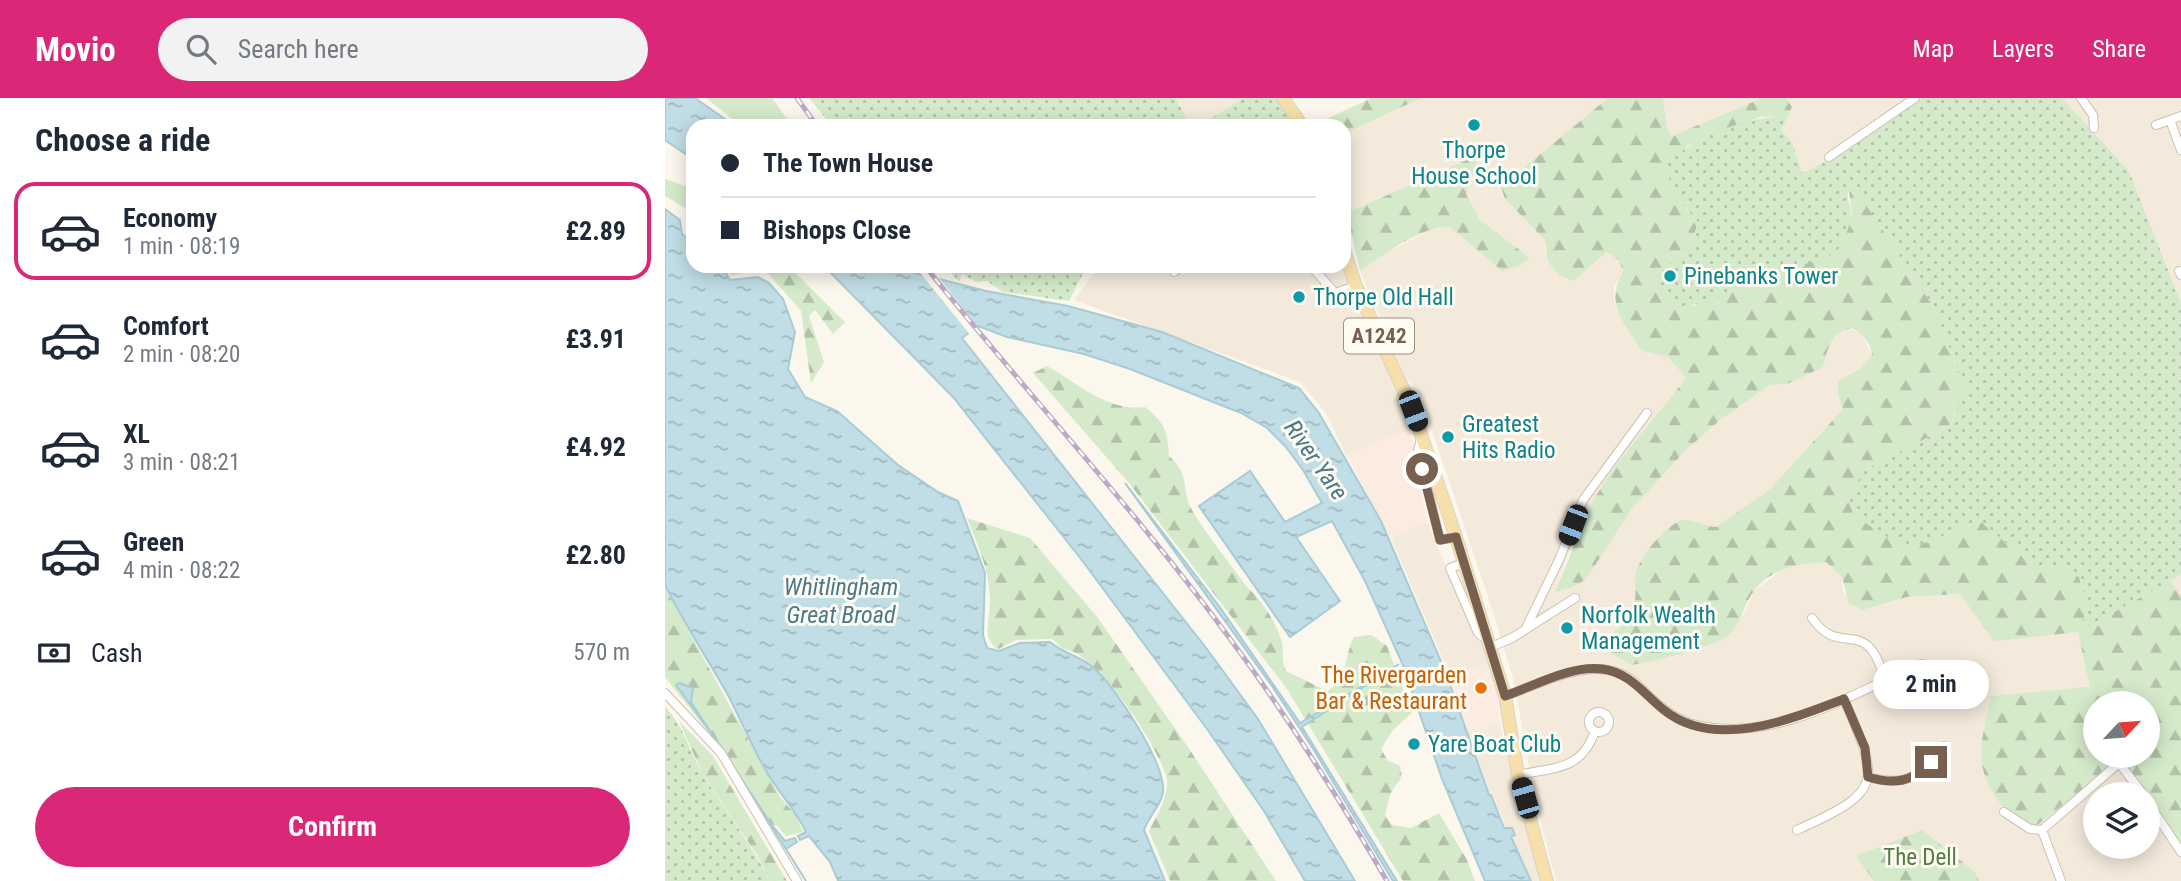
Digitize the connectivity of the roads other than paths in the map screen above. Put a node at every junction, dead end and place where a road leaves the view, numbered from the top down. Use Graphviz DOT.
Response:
graph roads {
  1 [pos="1283,98"];
  2 [pos="1915,98"];
  3 [pos="2081,98"];
  4 [pos="2181,116"];
  5 [pos="1297,119"];
  6 [pos="2170,120"];
  7 [pos="2156,125"];
  8 [pos="2094,128"];
  9 [pos="2181,150"];
  10 [pos="1830,154"];
  11 [pos="1351,271"];
  12 [pos="1317,273"];
  13 [pos="1356,286"];
  14 [pos="1647,413"];
  15 [pos="1575,598"];
  16 [pos="1812,618"];
  17 [pos="1526,628"];
  18 [pos="1490,645"];
  19 [pos="1921,664"];
  20 [pos="1903,671"];
  21 [pos="1885,679"];
  22 [pos="1909,684"];
  23 [pos="665,693"];
  24 [pos="1505,696"];
  25 [pos="1844,699"];
  26 [pos="1595,731"];
  27 [pos="1944,746"];
  28 [pos="1518,775"];
  29 [pos="1868,777"];
  30 [pos="2098,782"];
  31 [pos="2133,782"];
  32 [pos="2083,795"];
  33 [pos="2004,812"];
  34 [pos="2160,820"];
  35 [pos="1797,830"];
  36 [pos="2042,830"];
  37 [pos="2181,852"];
  38 [pos="797,881"];
  39 [pos="1547,881"];
  40 [pos="2061,881"];
  1 -- 5 [label="main road"];
  2 -- 10 [label="street"];
  3 -- 8 [label="street"];
  4 -- 6 [label="street"];
  6 -- 7 [label="street"];
  6 -- 9 [label="street"];
  11 -- 13 [label="main road, A1242"];
  12 -- 13 [label="street"];
  13 -- 18 [label="main road, A1242"];
  14 -- 17 [label="street"];
  15 -- 17 [label="street"];
  16 -- 21 [label="street"];
  17 -- 18 [label="street"];
  18 -- 24 [label="main road, A1242"];
  19 -- 20 [label="street"];
  20 -- 21 [label="street"];
  20 -- 22 [label="street"];
  21 -- 25 [label="street"];
  23 -- 38 [label="street"];
  24 -- 25 [label="street"];
  24 -- 28 [label="main road, A1242"];
  25 -- 29 [label="street"];
  26 -- 28 [label="street"];
  27 -- 29 [label="street"];
  28 -- 39 [label="main road, A1242"];
  29 -- 35 [label="street"];
  30 -- 31 [label="street"];
  32 -- 36 [label="street"];
  33 -- 36 [label="street"];
  34 -- 37 [label="street"];
  36 -- 40 [label="street"];
}
